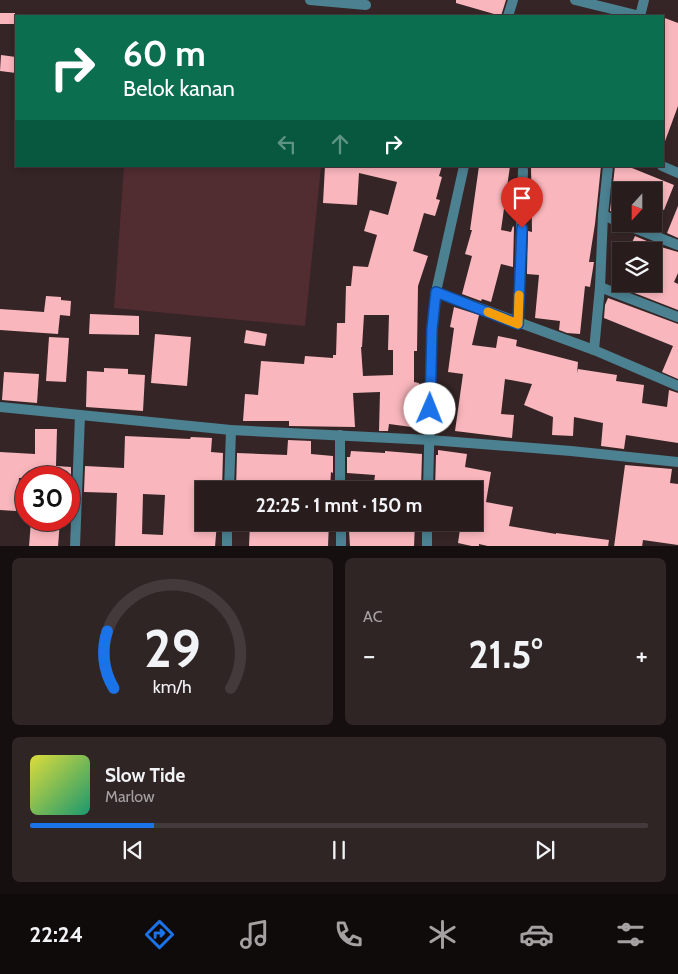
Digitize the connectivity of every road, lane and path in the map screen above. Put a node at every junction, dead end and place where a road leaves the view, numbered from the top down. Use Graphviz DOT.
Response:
graph roads {
  1 [pos="310,0"];
  2 [pos="513,0"];
  3 [pos="575,0"];
  4 [pos="644,0"];
  5 [pos="366,7"];
  6 [pos="508,15"];
  7 [pos="636,15"];
  8 [pos="640,15"];
  9 [pos="464,167"];
  10 [pos="608,167"];
  11 [pos="664,167"];
  12 [pos="524,170"];
  13 [pos="678,173"];
  14 [pos="603,215"];
  15 [pos="612,219"];
  16 [pos="646,232"];
  17 [pos="678,245"];
  18 [pos="600,287"];
  19 [pos="436,292"];
  20 [pos="678,317"];
  21 [pos="518,324"];
  22 [pos="594,350"];
  23 [pos="678,386"];
  24 [pos="0,407"];
  25 [pos="80,415"];
  26 [pos="231,430"];
  27 [pos="340,435"];
  28 [pos="430,440"];
  29 [pos="678,462"];
  30 [pos="229,481"];
  31 [pos="340,481"];
  32 [pos="428,481"];
  33 [pos="227,531"];
  34 [pos="341,531"];
  35 [pos="428,531"];
  36 [pos="75,546"];
  37 [pos="226,546"];
  38 [pos="341,546"];
  39 [pos="429,546"];
  1 -- 5 [label="street"];
  2 -- 6 [label="street"];
  3 -- 7 [label="street"];
  4 -- 8 [label="street"];
  9 -- 19 [label="street"];
  10 -- 14 [label="street"];
  11 -- 13 [label="street"];
  12 -- 21 [label="street"];
  14 -- 15 [label="street"];
  14 -- 18 [label="street"];
  16 -- 17 [label="street"];
  18 -- 20 [label="street"];
  18 -- 22 [label="street"];
  19 -- 21 [label="street"];
  19 -- 28 [label="street"];
  21 -- 22 [label="street"];
  22 -- 23 [label="street"];
  24 -- 25 [label="street"];
  25 -- 26 [label="street"];
  25 -- 36 [label="street"];
  26 -- 27 [label="street"];
  26 -- 30 [label="street"];
  27 -- 28 [label="street"];
  27 -- 31 [label="street"];
  28 -- 29 [label="street"];
  28 -- 32 [label="street"];
  33 -- 37 [label="street"];
  34 -- 38 [label="street"];
  35 -- 39 [label="street"];
}
